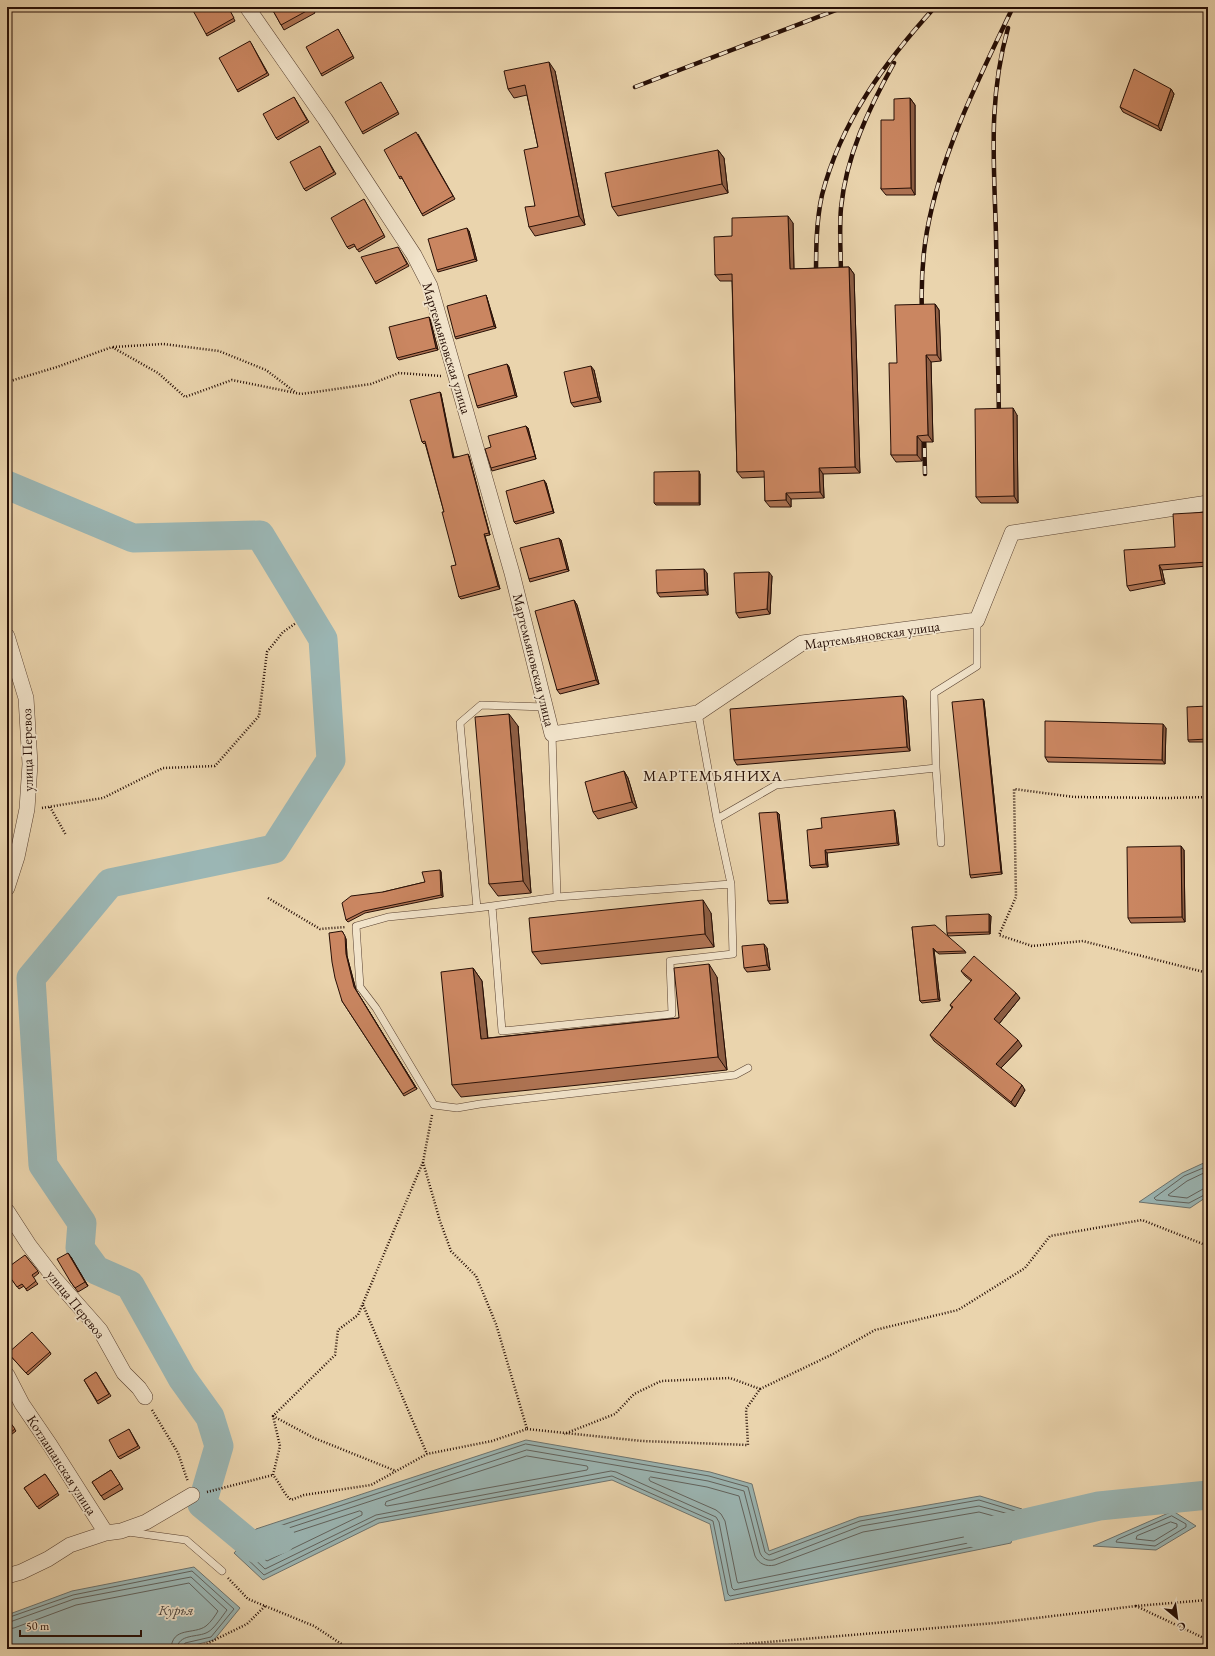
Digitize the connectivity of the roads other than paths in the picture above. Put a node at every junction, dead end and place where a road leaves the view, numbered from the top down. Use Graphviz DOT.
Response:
graph roads {
  1 [pos="248,7"];
  2 [pos="1208,503"];
  3 [pos="977,620"];
  4 [pos="7,636"];
  5 [pos="545,707"];
  6 [pos="698,713"];
  7 [pos="552,734"];
  8 [pos="936,768"];
  9 [pos="717,818"];
  10 [pos="941,843"];
  11 [pos="731,884"];
  12 [pos="7,888"];
  13 [pos="557,897"];
  14 [pos="492,906"];
  15 [pos="477,908"];
  16 [pos="748,1068"];
  17 [pos="7,1211"];
  18 [pos="7,1375"];
  19 [pos="145,1397"];
  20 [pos="199,1494"];
  21 [pos="121,1531"];
  22 [pos="106,1532"];
  23 [pos="222,1572"];
  24 [pos="7,1576"];
  1 -- 5 [label="street, Мартемьяновская улица"];
  2 -- 3 [label="street"];
  3 -- 6 [label="street, Мартемьяновская улица"];
  3 -- 8 [label="lane"];
  4 -- 12 [label="street, улица Перевоз"];
  5 -- 7 [label="street, Мартемьяновская улица"];
  5 -- 15 [label="lane"];
  6 -- 7 [label="street, Мартемьяновская улица"];
  6 -- 9 [label="lane"];
  7 -- 13 [label="lane"];
  8 -- 9 [label="lane"];
  8 -- 10 [label="lane"];
  9 -- 11 [label="lane"];
  11 -- 13 [label="lane"];
  11 -- 14 [label="lane"];
  13 -- 14 [label="lane"];
  14 -- 15 [label="lane"];
  15 -- 16 [label="lane"];
  17 -- 19 [label="street, улица Перевоз"];
  18 -- 22 [label="street, Котлашанская улица"];
  20 -- 21 [label="street"];
  21 -- 22 [label="street"];
  21 -- 23 [label="lane"];
  22 -- 24 [label="street"];
}
